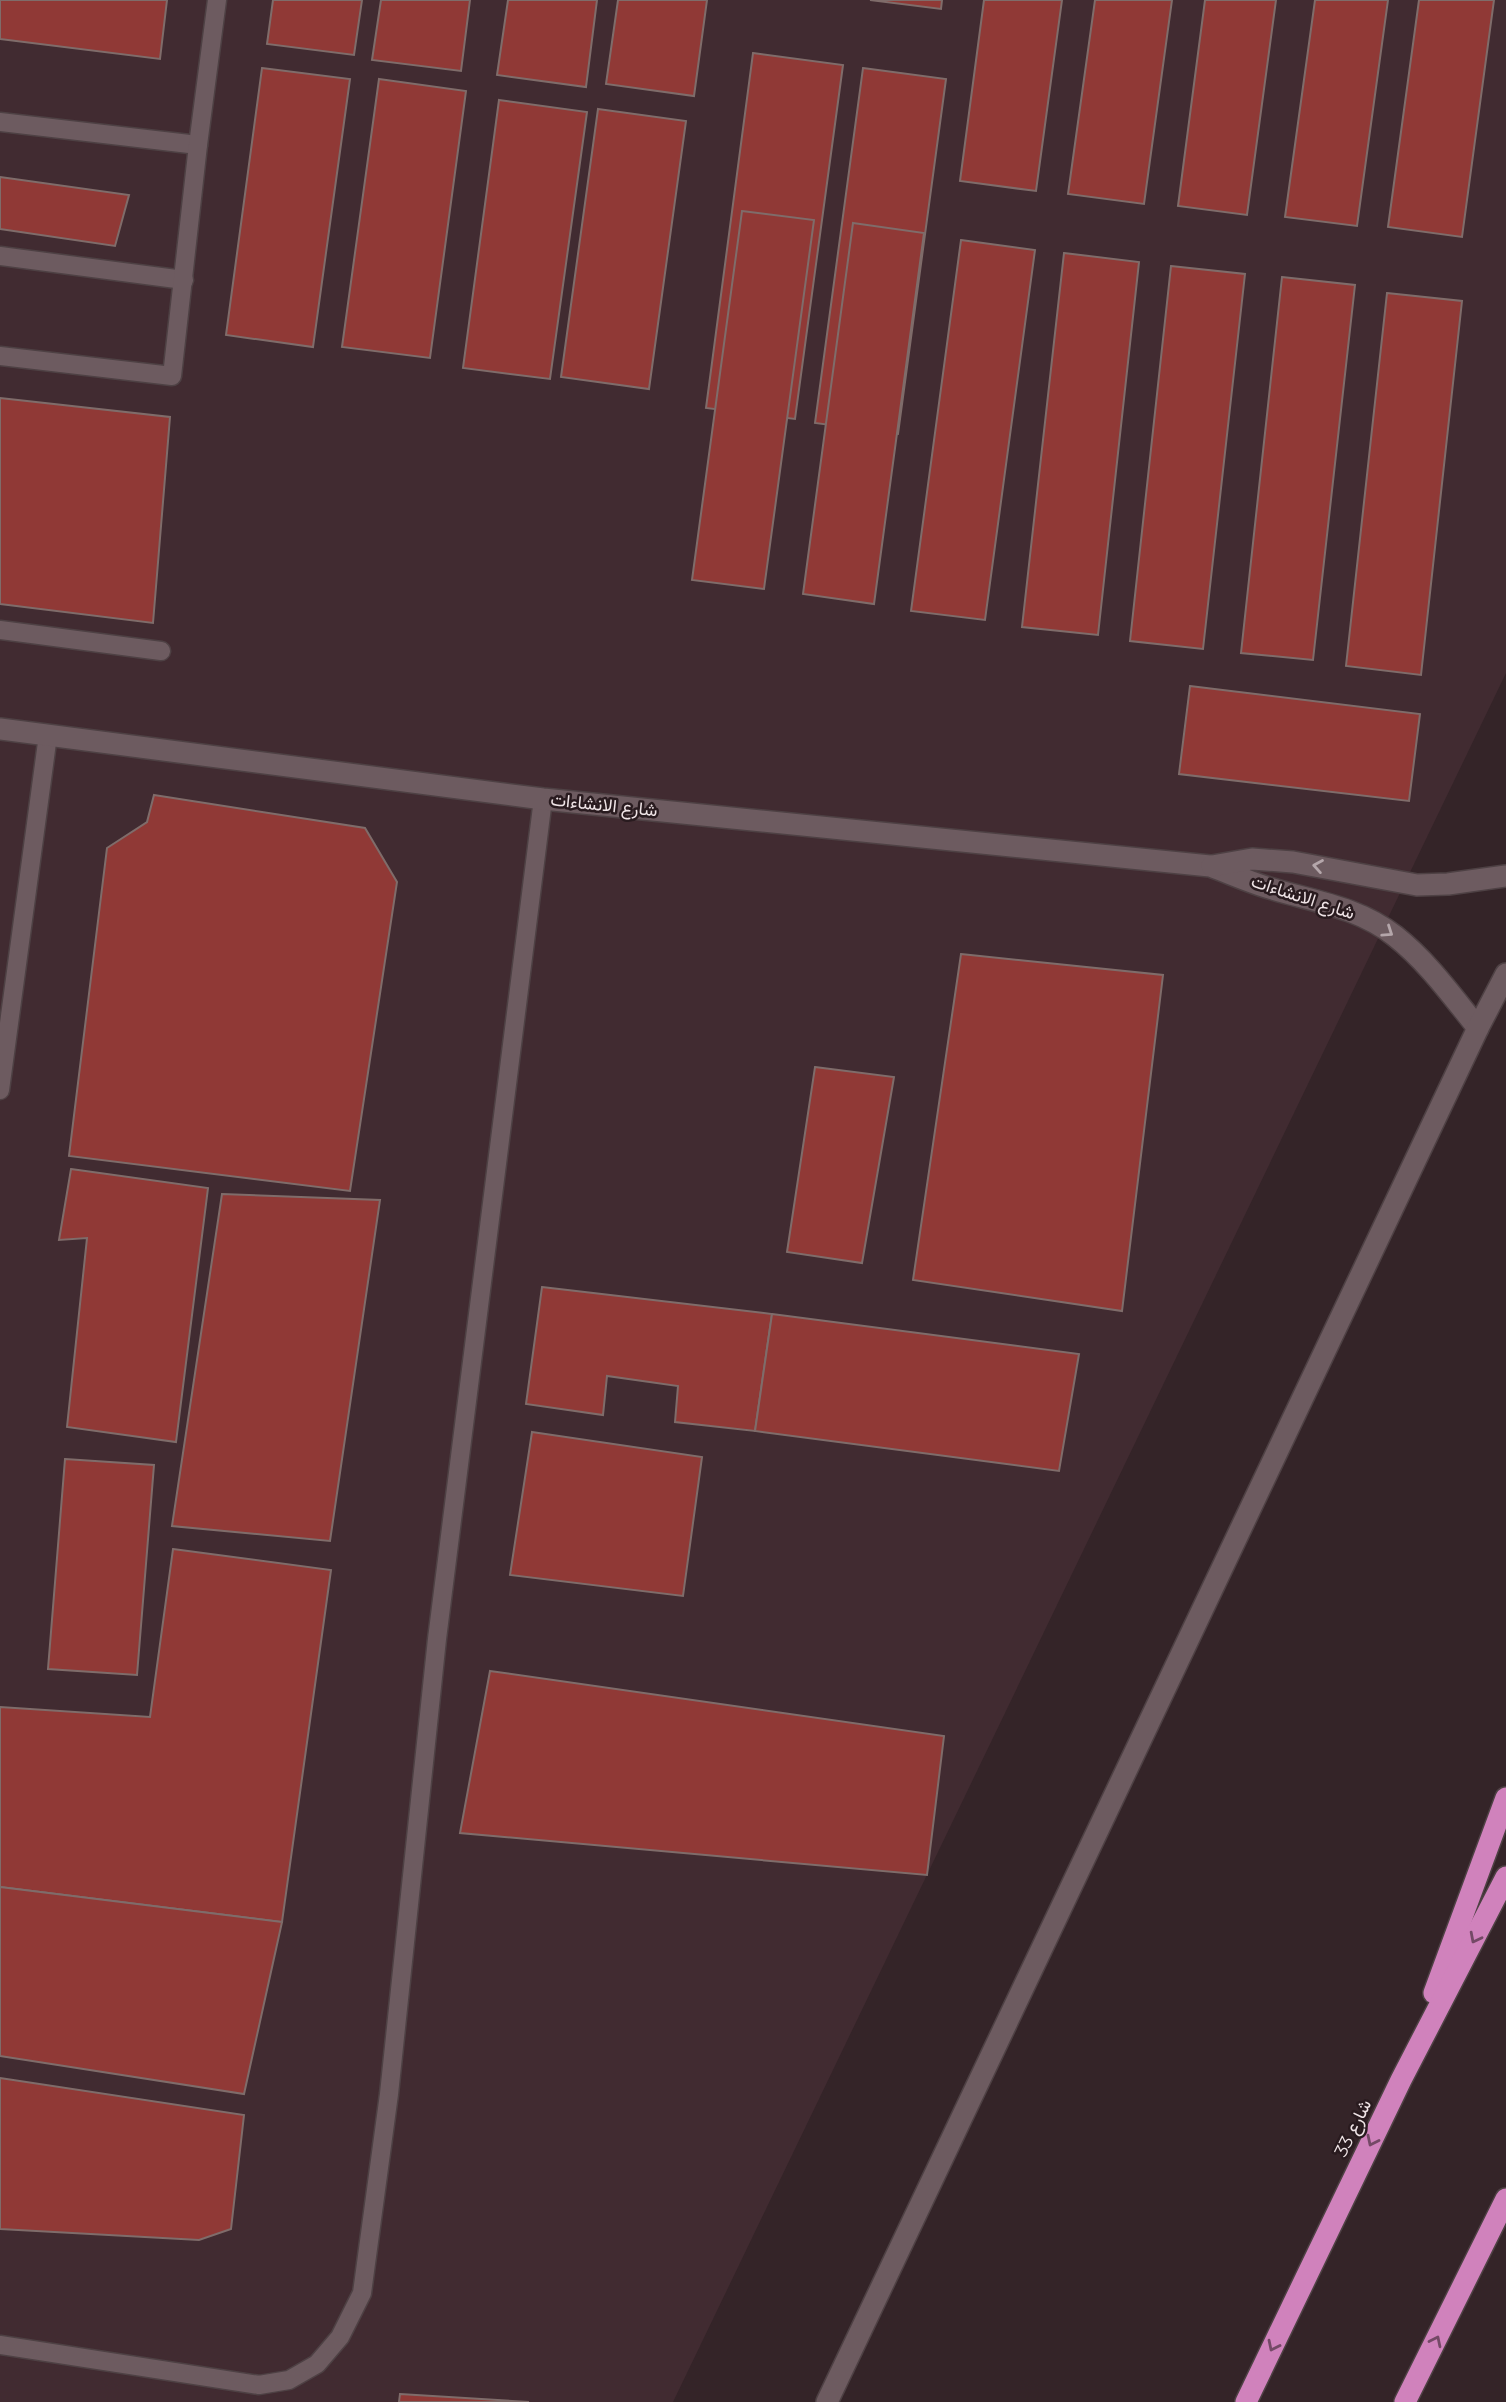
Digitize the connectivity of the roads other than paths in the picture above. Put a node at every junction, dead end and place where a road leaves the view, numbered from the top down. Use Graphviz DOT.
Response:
graph roads {
  1 [pos="217,0"];
  2 [pos="0,121"];
  3 [pos="198,145"];
  4 [pos="0,256"];
  5 [pos="184,281"];
  6 [pos="0,356"];
  7 [pos="0,630"];
  8 [pos="161,651"];
  9 [pos="0,729"];
  10 [pos="48,735"];
  11 [pos="542,799"];
  12 [pos="1210,866"];
  13 [pos="1506,876"];
  14 [pos="1506,974"];
  15 [pos="1478,1028"];
  16 [pos="0,1090"];
  17 [pos="1506,1798"];
  18 [pos="1506,1877"];
  19 [pos="1401,2080"];
  20 [pos="1506,2199"];
  21 [pos="0,2345"];
  22 [pos="827,2402"];
  23 [pos="1246,2402"];
  24 [pos="1405,2402"];
  1 -- 3 [label="lane"];
  2 -- 3 [label="lane"];
  3 -- 5 [label="lane"];
  4 -- 5 [label="lane"];
  5 -- 6 [label="lane"];
  7 -- 8 [label="lane"];
  9 -- 10 [label="street, شارع الانشاءات"];
  10 -- 11 [label="street, شارع الانشاءات"];
  10 -- 16 [label="lane"];
  11 -- 12 [label="street, شارع الانشاءات"];
  11 -- 21 [label="lane"];
  13 -- 12 [label="street, شارع الانشاءات, one-way"];
  12 -- 15 [label="street, شارع الانشاءات, one-way"];
  14 -- 15 [label="street"];
  15 -- 22 [label="street"];
  17 -- 19 [label="highway"];
  18 -- 19 [label="highway, شارع 33, one-way"];
  19 -- 23 [label="highway, شارع 33, one-way"];
  24 -- 20 [label="highway, one-way"];
}
